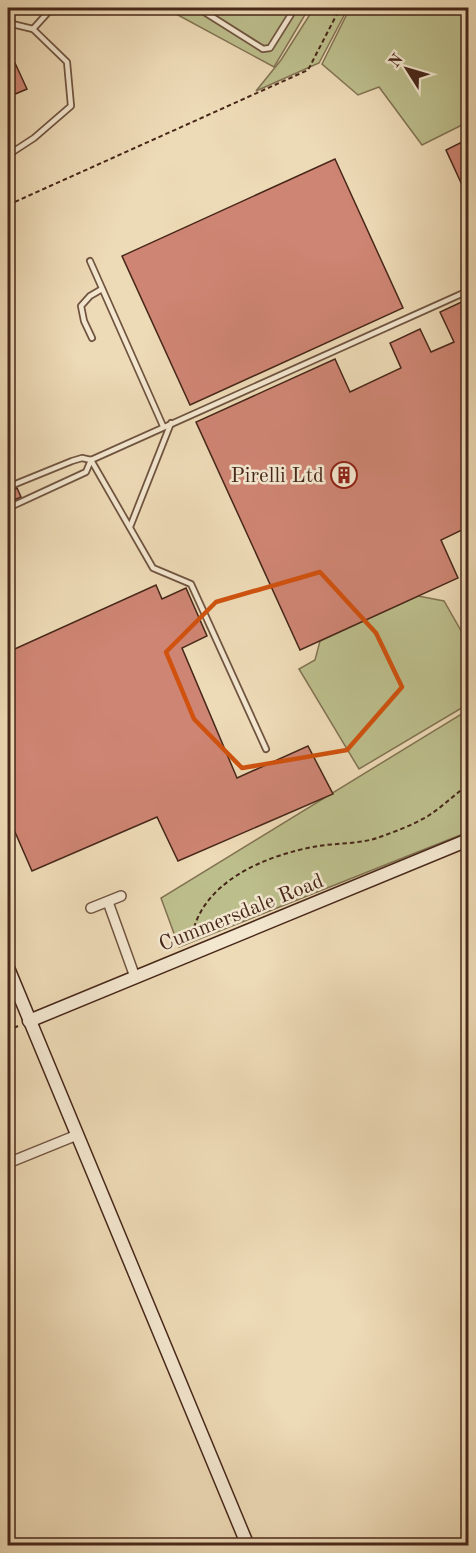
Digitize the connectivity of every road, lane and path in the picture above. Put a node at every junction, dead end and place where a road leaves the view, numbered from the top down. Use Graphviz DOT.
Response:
graph roads {
  1 [pos="52,8"];
  2 [pos="198,8"];
  3 [pos="295,8"];
  4 [pos="340,8"];
  5 [pos="8,23"];
  6 [pos="33,29"];
  7 [pos="8,155"];
  8 [pos="8,206"];
  9 [pos="90,261"];
  10 [pos="102,289"];
  11 [pos="468,291"];
  12 [pos="92,338"];
  13 [pos="171,423"];
  14 [pos="163,426"];
  15 [pos="92,460"];
  16 [pos="8,487"];
  17 [pos="8,508"];
  18 [pos="130,527"];
  19 [pos="465,608"];
  20 [pos="468,615"];
  21 [pos="266,749"];
  22 [pos="468,785"];
  23 [pos="468,840"];
  24 [pos="121,896"];
  25 [pos="108,902"];
  26 [pos="91,908"];
  27 [pos="192,954"];
  28 [pos="8,968"];
  29 [pos="135,977"];
  30 [pos="29,1022"];
  31 [pos="77,1135"];
  32 [pos="8,1163"];
  33 [pos="248,1545"];
  1 -- 6 [label="lane"];
  2 -- 3 [label="lane"];
  4 -- 8 [label="path"];
  5 -- 6 [label="lane"];
  6 -- 7 [label="lane"];
  9 -- 10 [label="lane"];
  10 -- 12 [label="lane"];
  10 -- 14 [label="lane"];
  11 -- 13 [label="lane"];
  13 -- 14 [label="lane"];
  13 -- 18 [label="lane"];
  14 -- 15 [label="lane"];
  15 -- 16 [label="lane"];
  15 -- 17 [label="lane"];
  15 -- 18 [label="lane"];
  18 -- 21 [label="lane"];
  19 -- 20 [label="lane"];
  22 -- 27 [label="path"];
  23 -- 27 [label="main road, Cummersdale Road"];
  24 -- 25 [label="street"];
  25 -- 26 [label="street"];
  25 -- 29 [label="street"];
  27 -- 29 [label="main road, Cummersdale Road"];
  28 -- 30 [label="main road"];
  29 -- 30 [label="main road, Cummersdale Road"];
  30 -- 31 [label="main road"];
  31 -- 32 [label="street"];
  31 -- 33 [label="main road"];
}
